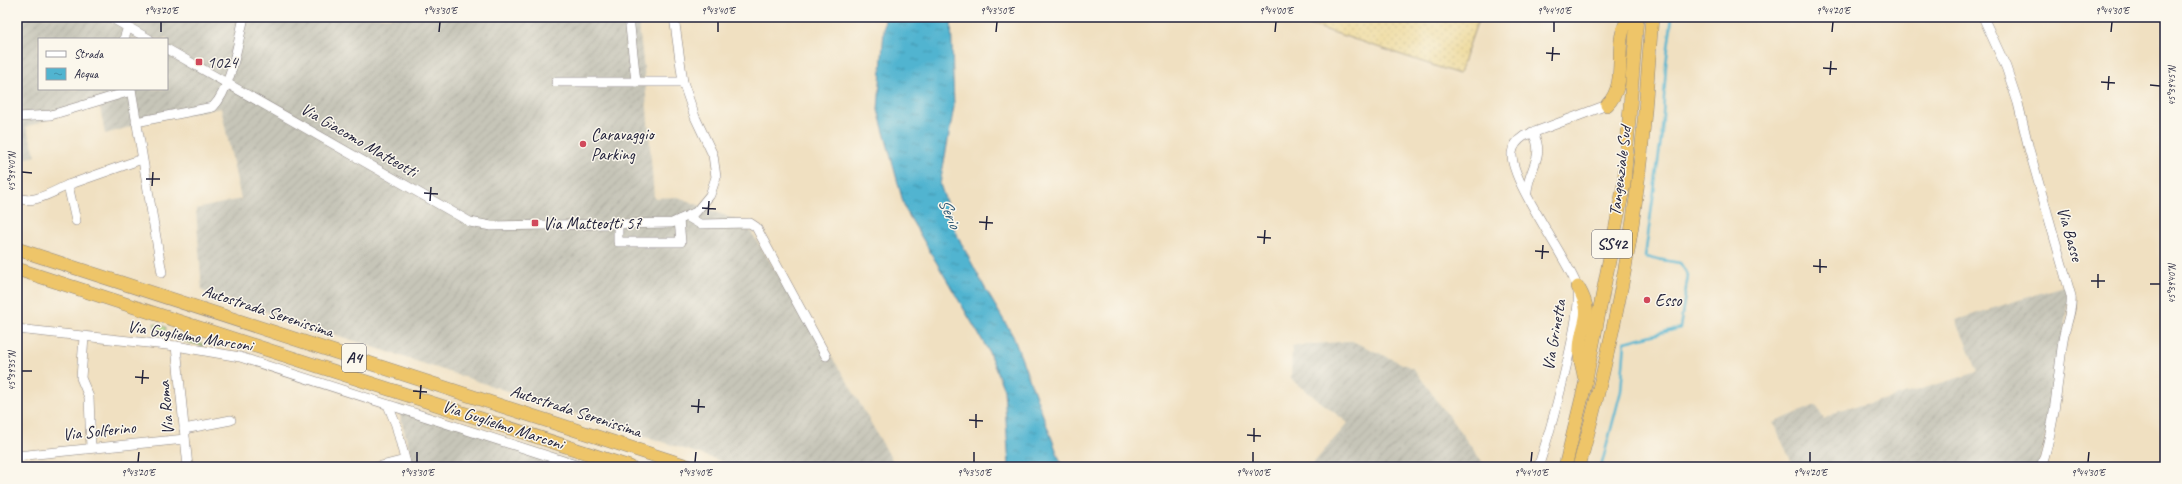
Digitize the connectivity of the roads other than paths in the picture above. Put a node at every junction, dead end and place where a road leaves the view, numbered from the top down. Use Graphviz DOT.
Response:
graph roads {
  1 [pos="110,17"];
  2 [pos="244,17"];
  3 [pos="629,17"];
  4 [pos="674,17"];
  5 [pos="1630,17"];
  6 [pos="1638,17"];
  7 [pos="1652,17"];
  8 [pos="1983,17"];
  9 [pos="128,27"];
  10 [pos="124,38"];
  11 [pos="147,38"];
  12 [pos="168,51"];
  13 [pos="556,82"];
  14 [pos="636,82"];
  15 [pos="684,82"];
  16 [pos="226,83"];
  17 [pos="131,90"];
  18 [pos="1607,105"];
  19 [pos="17,117"];
  20 [pos="136,122"];
  21 [pos="1532,132"];
  22 [pos="142,159"];
  23 [pos="68,185"];
  24 [pos="1527,194"];
  25 [pos="17,197"];
  26 [pos="683,219"];
  27 [pos="76,221"];
  28 [pos="618,223"];
  29 [pos="17,249"];
  30 [pos="17,269"];
  31 [pos="162,273"];
  32 [pos="1578,288"];
  33 [pos="17,329"];
  34 [pos="84,337"];
  35 [pos="176,346"];
  36 [pos="826,356"];
  37 [pos="1586,385"];
  38 [pos="388,405"];
  39 [pos="398,409"];
  40 [pos="231,420"];
  41 [pos="396,425"];
  42 [pos="184,429"];
  43 [pos="184,440"];
  44 [pos="91,448"];
  45 [pos="17,456"];
  46 [pos="406,463"];
  47 [pos="188,467"];
  48 [pos="377,467"];
  49 [pos="582,467"];
  50 [pos="630,467"];
  51 [pos="690,467"];
  52 [pos="1538,467"];
  53 [pos="1565,467"];
  54 [pos="1579,467"];
  55 [pos="2041,467"];
  1 -- 9 [label="street"];
  2 -- 16 [label="street"];
  3 -- 14 [label="street"];
  4 -- 15 [label="street"];
  5 -- 18 [label="highway"];
  6 -- 37 [label="highway, Tangenziale Sud / SS42"];
  7 -- 54 [label="highway, Tangenziale Sud / SS42"];
  8 -- 55 [label="street, Via Basse"];
  9 -- 10 [label="street"];
  9 -- 11 [label="street"];
  12 -- 16 [label="street, Via Giacomo Matteotti"];
  13 -- 14 [label="street"];
  14 -- 15 [label="street"];
  15 -- 26 [label="street"];
  16 -- 20 [label="street"];
  16 -- 28 [label="street, Via Giacomo Matteotti"];
  17 -- 19 [label="street"];
  17 -- 20 [label="street"];
  18 -- 21 [label="street, Via Grinetta"];
  20 -- 22 [label="street"];
  21 -- 24 [label="street"];
  21 -- 24 [label="street, Via Grinetta"];
  22 -- 23 [label="street"];
  22 -- 31 [label="street"];
  23 -- 25 [label="street"];
  23 -- 27 [label="street"];
  24 -- 32 [label="street, Via Grinetta"];
  26 -- 28 [label="street, Via Giacomo Matteotti"];
  26 -- 28 [label="street"];
  26 -- 36 [label="street, Via Giacomo Matteotti"];
  29 -- 51 [label="highway, Autostrada Serenissima / A4"];
  30 -- 50 [label="highway, A4"];
  32 -- 37 [label="highway"];
  32 -- 52 [label="street, Via Grinetta"];
  33 -- 34 [label="street, Via Guglielmo Marconi"];
  34 -- 35 [label="street, Via Guglielmo Marconi"];
  34 -- 44 [label="street"];
  35 -- 38 [label="street, Via Guglielmo Marconi"];
  35 -- 42 [label="street, Via Roma"];
  37 -- 53 [label="highway, Tangenziale Sud / SS42"];
  38 -- 39 [label="street, Via Guglielmo Marconi"];
  38 -- 41 [label="street"];
  39 -- 41 [label="street"];
  39 -- 49 [label="street, Via Guglielmo Marconi"];
  40 -- 42 [label="street"];
  41 -- 46 [label="street"];
  42 -- 43 [label="street, Via Roma"];
  43 -- 44 [label="street, Via Solferino"];
  43 -- 47 [label="street, Via Roma"];
  44 -- 45 [label="street, Via Solferino"];
  46 -- 48 [label="street"];
}
